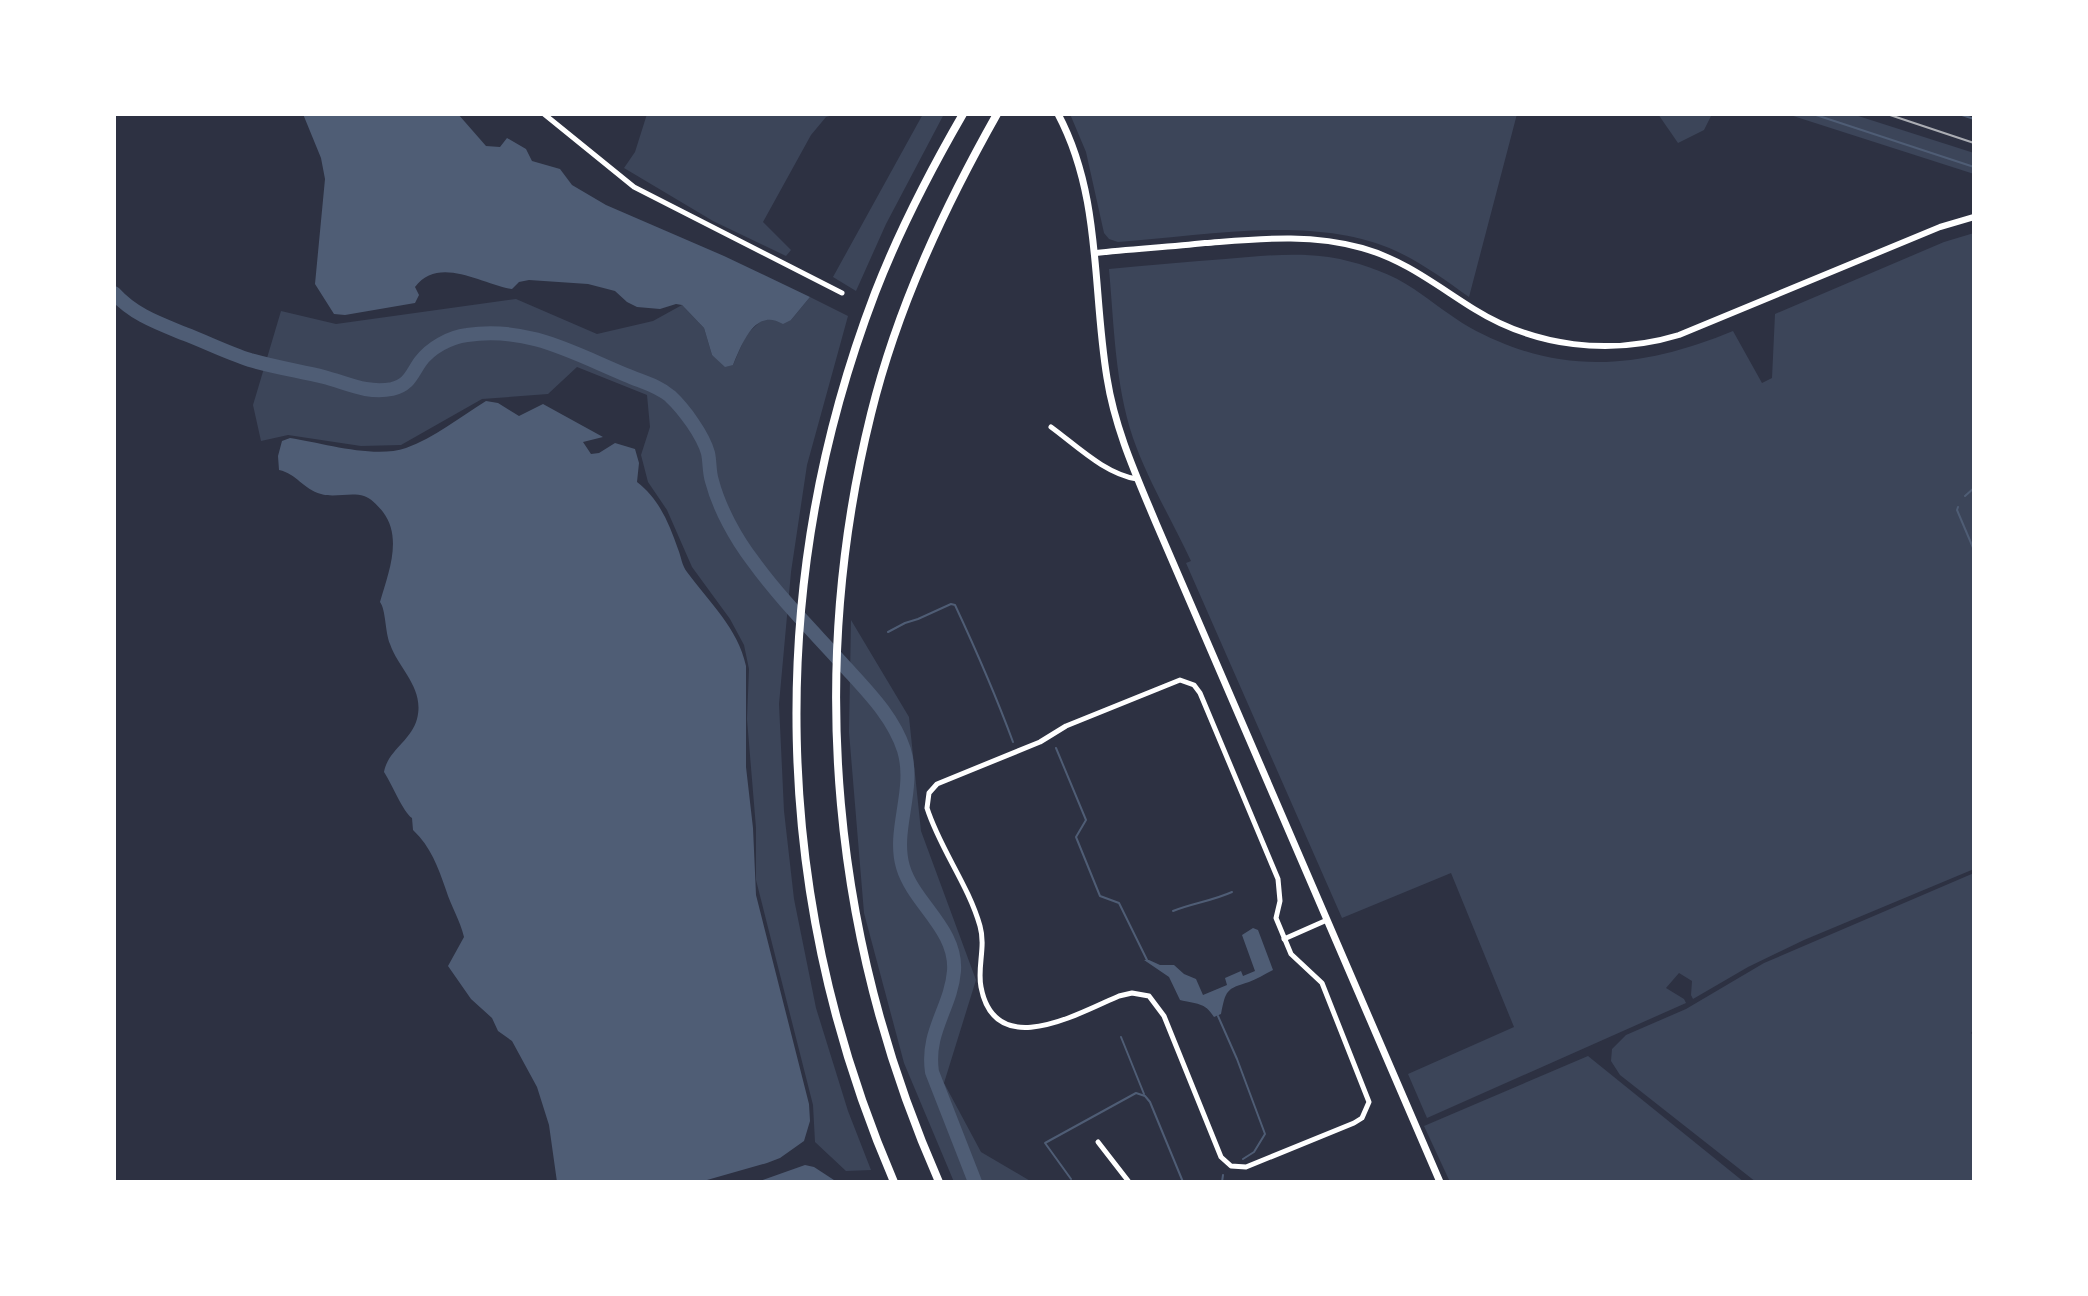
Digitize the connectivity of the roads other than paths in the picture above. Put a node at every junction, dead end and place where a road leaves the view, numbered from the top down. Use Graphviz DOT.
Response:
graph roads {
  1 [pos="544,114"];
  2 [pos="963,114"];
  3 [pos="997,114"];
  4 [pos="1058,114"];
  5 [pos="1974,217"];
  6 [pos="1096,253"];
  7 [pos="842,293"];
  8 [pos="1051,427"];
  9 [pos="1137,479"];
  10 [pos="1327,920"];
  11 [pos="1284,939"];
  12 [pos="1098,1142"];
  13 [pos="894,1182"];
  14 [pos="939,1182"];
  15 [pos="1129,1182"];
  16 [pos="1440,1182"];
  1 -- 7 [label="street"];
  2 -- 13 [label="highway"];
  3 -- 14 [label="highway"];
  4 -- 6 [label="main road"];
  5 -- 6 [label="street"];
  6 -- 9 [label="main road"];
  8 -- 9 [label="street"];
  9 -- 10 [label="main road"];
  10 -- 11 [label="street"];
  10 -- 16 [label="main road"];
  11 -- 11 [label="street"];
  12 -- 15 [label="street"];
}
